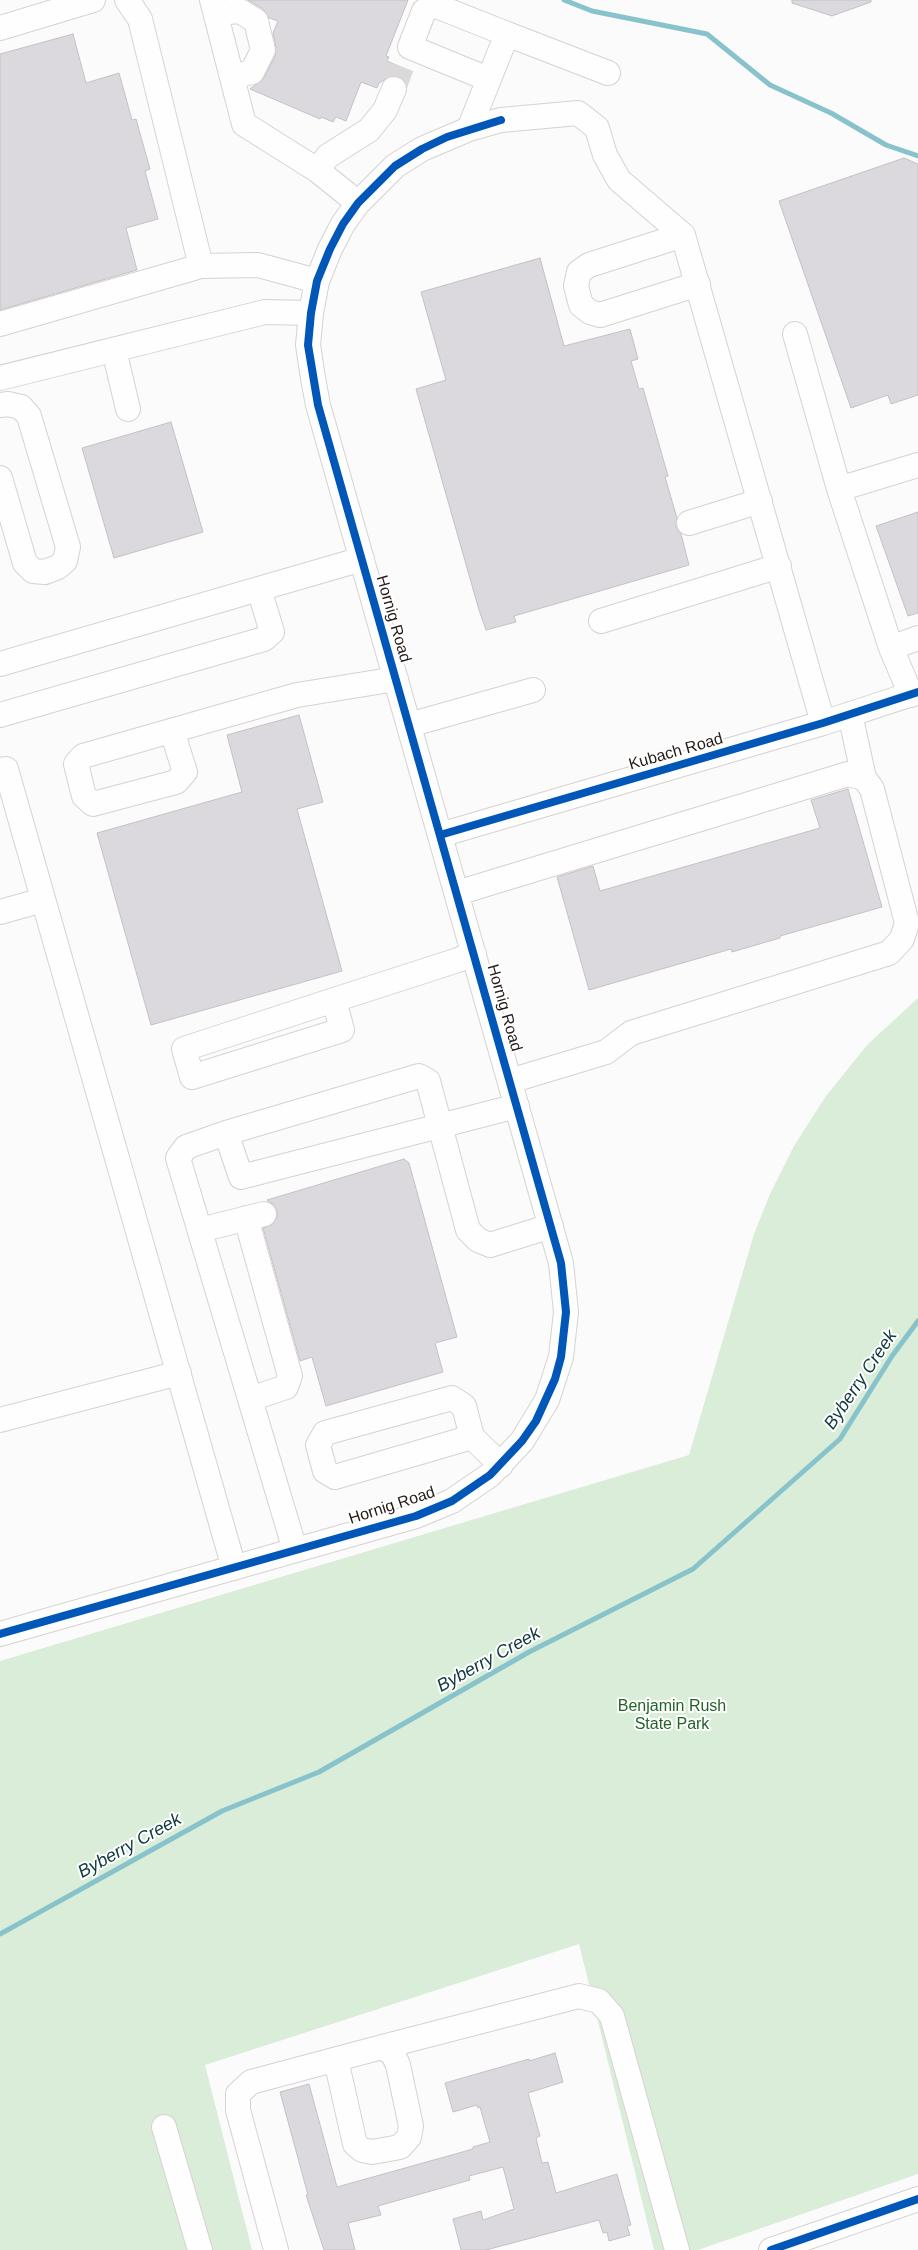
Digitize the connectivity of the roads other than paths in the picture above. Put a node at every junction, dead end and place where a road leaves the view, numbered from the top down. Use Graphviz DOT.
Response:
graph roads {
  1 [pos="93,0"];
  2 [pos="127,0"];
  3 [pos="214,6"];
  4 [pos="0,28"];
  5 [pos="506,34"];
  6 [pos="402,68"];
  7 [pos="608,73"];
  8 [pos="232,77"];
  9 [pos="488,79"];
  10 [pos="469,129"];
  11 [pos="316,170"];
  12 [pos="358,204"];
  13 [pos="683,235"];
  14 [pos="201,266"];
  15 [pos="317,281"];
  16 [pos="698,284"];
  17 [pos="311,313"];
  18 [pos="0,324"];
  19 [pos="795,334"];
  20 [pos="114,350"];
  21 [pos="0,378"];
  22 [pos="0,405"];
  23 [pos="128,409"];
  24 [pos="918,465"];
  25 [pos="0,478"];
  26 [pos="839,489"];
  27 [pos="760,501"];
  28 [pos="689,523"];
  29 [pos="362,560"];
  30 [pos="779,566"];
  31 [pos="259,589"];
  32 [pos="601,621"];
  33 [pos="918,638"];
  34 [pos="891,648"];
  35 [pos="0,664"];
  36 [pos="396,678"];
  37 [pos="533,690"];
  38 [pos="914,694"];
  39 [pos="850,714"];
  40 [pos="0,715"];
  41 [pos="823,723"];
  42 [pos="409,725"];
  43 [pos="172,731"];
  44 [pos="0,770"];
  45 [pos="864,778"];
  46 [pos="440,835"];
  47 [pos="457,893"];
  48 [pos="43,900"];
  49 [pos="0,912"];
  50 [pos="474,954"];
  51 [pos="334,1000"];
  52 [pos="510,1081"];
  53 [pos="517,1106"];
  54 [pos="439,1126"];
  55 [pos="226,1133"];
  56 [pos="551,1226"];
  57 [pos="200,1230"];
  58 [pos="178,1372"];
  59 [pos="250,1399"];
  60 [pos="0,1420"];
  61 [pos="472,1437"];
  62 [pos="501,1465"];
  63 [pos="295,1550"];
  64 [pos="234,1568"];
  65 [pos="0,1634"];
  66 [pos="382,2047"];
  67 [pos="336,2060"];
  68 [pos="164,2127"];
  69 [pos="918,2199"];
  70 [pos="804,2245"];
  71 [pos="200,2250"];
  72 [pos="276,2250"];
  73 [pos="677,2250"];
  74 [pos="771,2250"];
  1 -- 4 [label="street"];
  2 -- 14 [label="street"];
  3 -- 8 [label="street"];
  3 -- 8 [label="street"];
  5 -- 6 [label="street"];
  5 -- 7 [label="street"];
  5 -- 9 [label="street"];
  6 -- 9 [label="street"];
  6 -- 11 [label="street"];
  8 -- 11 [label="street"];
  9 -- 10 [label="street"];
  10 -- 12 [label="street, Hornig Road"];
  10 -- 13 [label="street, Hornig Road"];
  11 -- 12 [label="street"];
  12 -- 15 [label="street, Hornig Road"];
  13 -- 16 [label="street"];
  13 -- 16 [label="street"];
  14 -- 15 [label="street"];
  14 -- 18 [label="street"];
  15 -- 17 [label="street, Hornig Road"];
  16 -- 27 [label="street"];
  17 -- 20 [label="street"];
  17 -- 29 [label="street, Hornig Road"];
  19 -- 26 [label="street"];
  20 -- 21 [label="street"];
  20 -- 23 [label="street"];
  22 -- 25 [label="street"];
  24 -- 26 [label="street"];
  26 -- 34 [label="street"];
  27 -- 28 [label="street"];
  27 -- 30 [label="street"];
  29 -- 31 [label="street"];
  29 -- 36 [label="street, Hornig Road"];
  30 -- 32 [label="street"];
  30 -- 41 [label="street"];
  31 -- 35 [label="street"];
  31 -- 40 [label="street"];
  33 -- 34 [label="street"];
  34 -- 38 [label="street"];
  36 -- 42 [label="street, Hornig Road"];
  36 -- 43 [label="street"];
  37 -- 42 [label="street"];
  38 -- 39 [label="street, Kubach Road"];
  39 -- 41 [label="street, Kubach Road"];
  39 -- 45 [label="street"];
  41 -- 46 [label="street, Kubach Road"];
  42 -- 46 [label="street, Hornig Road"];
  44 -- 48 [label="street"];
  45 -- 47 [label="street"];
  45 -- 52 [label="street"];
  46 -- 47 [label="street, Hornig Road"];
  47 -- 50 [label="street, Hornig Road"];
  48 -- 49 [label="street"];
  48 -- 58 [label="street"];
  50 -- 51 [label="street"];
  50 -- 52 [label="street, Hornig Road"];
  51 -- 51 [label="street"];
  52 -- 53 [label="street, Hornig Road"];
  53 -- 54 [label="street"];
  53 -- 56 [label="street, Hornig Road"];
  54 -- 55 [label="street"];
  54 -- 55 [label="street"];
  54 -- 56 [label="street"];
  55 -- 57 [label="street"];
  56 -- 62 [label="street, Hornig Road"];
  57 -- 59 [label="street"];
  57 -- 59 [label="street"];
  58 -- 60 [label="street"];
  58 -- 64 [label="street"];
  59 -- 63 [label="street"];
  61 -- 61 [label="street"];
  61 -- 62 [label="street"];
  62 -- 63 [label="street, Hornig Road"];
  63 -- 64 [label="street, Hornig Road"];
  64 -- 65 [label="street, Hornig Road"];
  66 -- 67 [label="street"];
  66 -- 67 [label="street"];
  66 -- 73 [label="street"];
  67 -- 72 [label="street"];
  68 -- 71 [label="street"];
  69 -- 70 [label="street"];
  70 -- 74 [label="street"];
}
